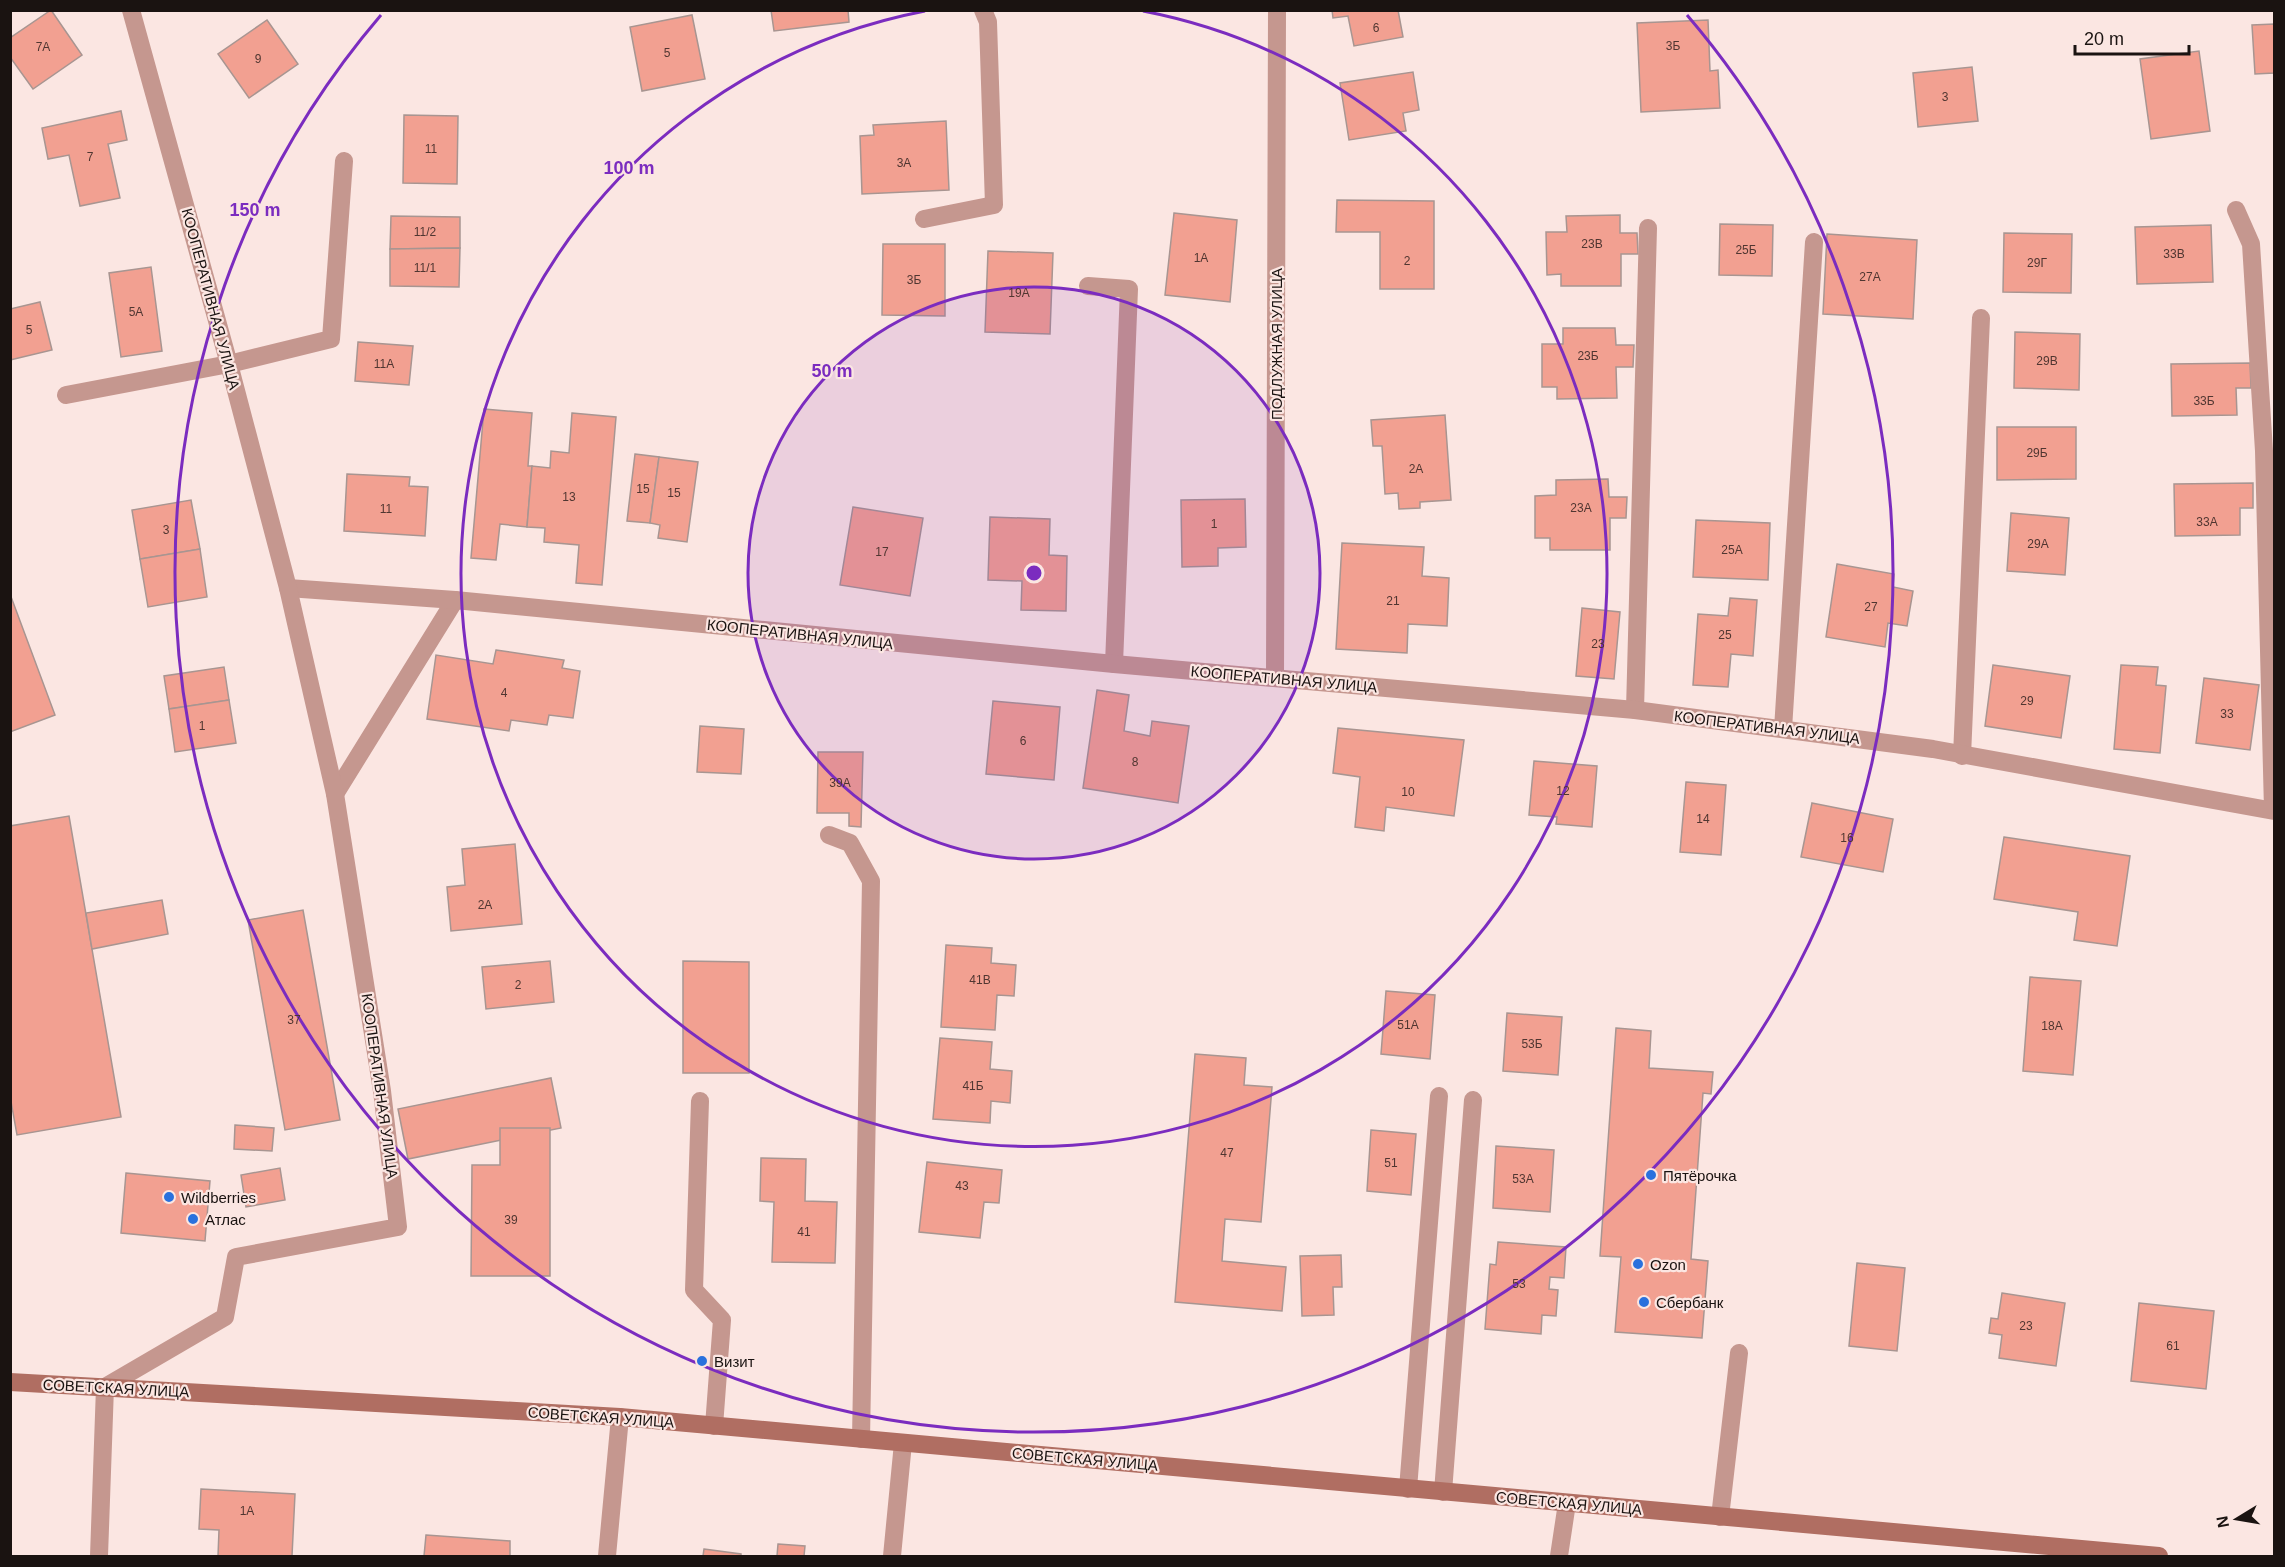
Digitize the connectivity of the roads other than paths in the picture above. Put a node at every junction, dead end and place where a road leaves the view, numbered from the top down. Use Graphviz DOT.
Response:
graph roads {
  1 [pos="131,10"];
  2 [pos="983,10"];
  3 [pos="1277,10"];
  4 [pos="344,161"];
  5 [pos="2236,210"];
  6 [pos="924,219"];
  7 [pos="1648,228"];
  8 [pos="1814,242"];
  9 [pos="1088,285"];
  10 [pos="1981,318"];
  11 [pos="229,364"];
  12 [pos="66,395"];
  13 [pos="288,588"];
  14 [pos="455,600"];
  15 [pos="1114,664"];
  16 [pos="1275,678"];
  17 [pos="1635,710"];
  18 [pos="1783,729"];
  19 [pos="1962,756"];
  20 [pos="335,794"];
  21 [pos="2274,810"];
  22 [pos="829,835"];
  23 [pos="1439,1096"];
  24 [pos="1473,1100"];
  25 [pos="700,1101"];
  26 [pos="1739,1353"];
  27 [pos="10,1382"];
  28 [pos="105,1388"];
  29 [pos="620,1417"];
  30 [pos="714,1426"];
  31 [pos="861,1439"];
  32 [pos="903,1443"];
  33 [pos="1408,1489"];
  34 [pos="1443,1492"];
  35 [pos="1567,1503"];
  36 [pos="1720,1516"];
  37 [pos="2128,1555"];
  38 [pos="99,1557"];
  39 [pos="608,1557"];
  40 [pos="892,1557"];
  41 [pos="1559,1557"];
  42 [pos="2159,1557"];
  1 -- 11 [label="street, КООПЕРАТИВНАЯ УЛИЦА"];
  2 -- 6 [label="street"];
  3 -- 16 [label="street, ПОДЛУЖНАЯ УЛИЦА"];
  4 -- 11 [label="street"];
  5 -- 21 [label="street"];
  7 -- 17 [label="street"];
  8 -- 18 [label="street"];
  9 -- 15 [label="street"];
  10 -- 19 [label="street"];
  11 -- 12 [label="street"];
  11 -- 13 [label="street, КООПЕРАТИВНАЯ УЛИЦА"];
  13 -- 14 [label="street, КООПЕРАТИВНАЯ УЛИЦА"];
  13 -- 20 [label="street, КООПЕРАТИВНАЯ УЛИЦА"];
  14 -- 15 [label="street, КООПЕРАТИВНАЯ УЛИЦА"];
  14 -- 20 [label="street"];
  15 -- 16 [label="street, КООПЕРАТИВНАЯ УЛИЦА"];
  16 -- 17 [label="street, КООПЕРАТИВНАЯ УЛИЦА"];
  17 -- 18 [label="street, КООПЕРАТИВНАЯ УЛИЦА"];
  18 -- 19 [label="street, КООПЕРАТИВНАЯ УЛИЦА"];
  19 -- 21 [label="street, КООПЕРАТИВНАЯ УЛИЦА"];
  20 -- 28 [label="street, КООПЕРАТИВНАЯ УЛИЦА"];
  22 -- 31 [label="street"];
  23 -- 33 [label="street"];
  24 -- 34 [label="street"];
  25 -- 30 [label="street"];
  26 -- 36 [label="street"];
  27 -- 28 [label="street, СОВЕТСКАЯ УЛИЦА"];
  28 -- 29 [label="street, СОВЕТСКАЯ УЛИЦА"];
  28 -- 38 [label="street"];
  29 -- 30 [label="street, СОВЕТСКАЯ УЛИЦА"];
  29 -- 39 [label="street"];
  30 -- 31 [label="street, СОВЕТСКАЯ УЛИЦА"];
  31 -- 32 [label="street, СОВЕТСКАЯ УЛИЦА"];
  32 -- 33 [label="street, СОВЕТСКАЯ УЛИЦА"];
  32 -- 40 [label="street"];
  33 -- 34 [label="street, СОВЕТСКАЯ УЛИЦА"];
  34 -- 35 [label="street, СОВЕТСКАЯ УЛИЦА"];
  35 -- 36 [label="street, СОВЕТСКАЯ УЛИЦА"];
  35 -- 41 [label="street"];
  36 -- 37 [label="street, СОВЕТСКАЯ УЛИЦА"];
  37 -- 42 [label="street, СОВЕТСКАЯ УЛИЦА"];
}
